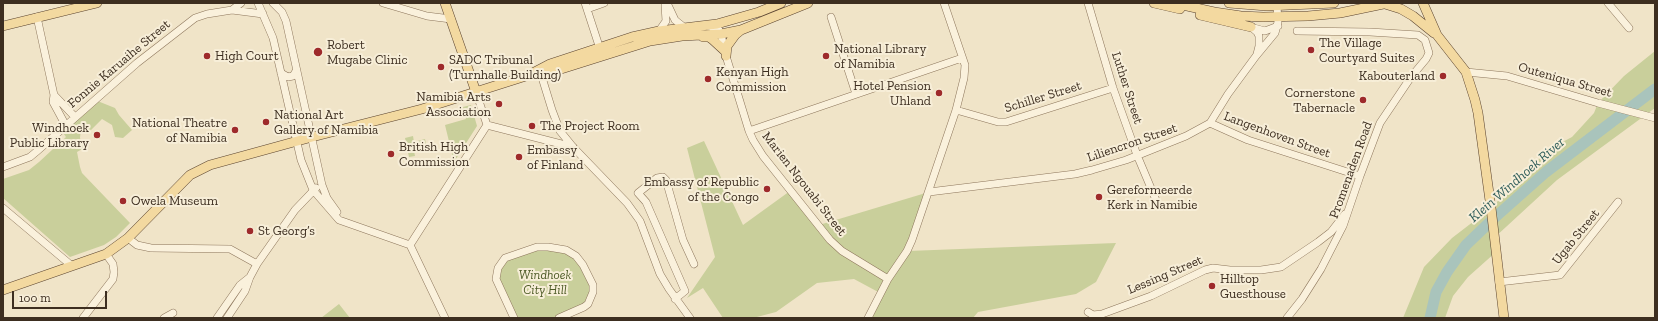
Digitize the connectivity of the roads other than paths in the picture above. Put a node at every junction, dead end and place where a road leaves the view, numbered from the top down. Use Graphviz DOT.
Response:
graph roads {
  1 [pos="97,3"];
  2 [pos="240,3"];
  3 [pos="258,3"];
  4 [pos="274,3"];
  5 [pos="283,3"];
  6 [pos="383,3"];
  7 [pos="445,3"];
  8 [pos="604,3"];
  9 [pos="665,3"];
  10 [pos="781,3"];
  11 [pos="808,3"];
  12 [pos="944,3"];
  13 [pos="1088,3"];
  14 [pos="1154,3"];
  15 [pos="1174,3"];
  16 [pos="1229,3"];
  17 [pos="1327,3"];
  18 [pos="1423,3"];
  19 [pos="1431,3"];
  20 [pos="1608,3"];
  21 [pos="1252,4"];
  22 [pos="1386,4"];
  23 [pos="586,6"];
  24 [pos="1277,6"];
  25 [pos="232,10"];
  26 [pos="282,12"];
  27 [pos="263,14"];
  28 [pos="36,17"];
  29 [pos="831,18"];
  30 [pos="451,19"];
  31 [pos="1278,21"];
  32 [pos="1431,23"];
  33 [pos="3,26"];
  34 [pos="706,26"];
  35 [pos="1251,27"];
  36 [pos="685,28"];
  37 [pos="1629,28"];
  38 [pos="741,30"];
  39 [pos="659,31"];
  40 [pos="1296,31"];
  41 [pos="721,34"];
  42 [pos="1437,35"];
  43 [pos="699,36"];
  44 [pos="600,51"];
  45 [pos="725,53"];
  46 [pos="1256,56"];
  47 [pos="962,58"];
  48 [pos="296,72"];
  49 [pos="541,72"];
  50 [pos="1466,72"];
  51 [pos="281,73"];
  52 [pos="1113,88"];
  53 [pos="476,92"];
  54 [pos="856,94"];
  55 [pos="54,95"];
  56 [pos="956,110"];
  57 [pos="75,118"];
  58 [pos="1655,118"];
  59 [pos="1210,124"];
  60 [pos="487,125"];
  61 [pos="66,126"];
  62 [pos="749,131"];
  63 [pos="312,137"];
  64 [pos="296,142"];
  65 [pos="573,147"];
  66 [pos="1137,155"];
  67 [pos="3,167"];
  68 [pos="1360,176"];
  69 [pos="322,185"];
  70 [pos="314,190"];
  71 [pos="929,192"];
  72 [pos="638,193"];
  73 [pos="1156,200"];
  74 [pos="1618,202"];
  75 [pos="627,203"];
  76 [pos="1350,207"];
  77 [pos="3,208"];
  78 [pos="343,220"];
  79 [pos="128,238"];
  80 [pos="410,245"];
  81 [pos="106,254"];
  82 [pos="257,264"];
  83 [pos="694,264"];
  84 [pos="72,266"];
  85 [pos="250,277"];
  86 [pos="888,279"];
  87 [pos="1499,282"];
  88 [pos="3,290"];
  89 [pos="675,299"];
  90 [pos="1088,312"];
  91 [pos="173,313"];
  92 [pos="83,318"];
  93 [pos="164,318"];
  94 [pos="217,318"];
  95 [pos="227,318"];
  96 [pos="445,318"];
  97 [pos="514,318"];
  98 [pos="559,318"];
  99 [pos="690,318"];
  100 [pos="868,318"];
  101 [pos="1287,318"];
  102 [pos="1504,318"];
  1 -- 28 [label="main road"];
  2 -- 25 [label="street"];
  3 -- 27 [label="street"];
  4 -- 26 [label="street"];
  5 -- 26 [label="street"];
  6 -- 30 [label="street"];
  7 -- 30 [label="main road"];
  8 -- 23 [label="street"];
  9 -- 36 [label="street"];
  9 -- 39 [label="street"];
  10 -- 34 [label="main road"];
  11 -- 38 [label="main road"];
  12 -- 47 [label="street"];
  13 -- 52 [label="street, Luther Street"];
  14 -- 35 [label="main road"];
  15 -- 31 [label="main road"];
  16 -- 21 [label="main road"];
  17 -- 24 [label="main road"];
  18 -- 32 [label="main road"];
  19 -- 32 [label="main road"];
  20 -- 37 [label="street"];
  21 -- 24 [label="main road"];
  22 -- 31 [label="main road"];
  22 -- 42 [label="main road"];
  23 -- 44 [label="street"];
  24 -- 31 [label="street"];
  25 -- 27 [label="street, Fonnie Karuaihe Street"];
  25 -- 57 [label="street, Fonnie Karuaihe Street"];
  26 -- 48 [label="street"];
  27 -- 51 [label="street"];
  28 -- 33 [label="main road"];
  28 -- 55 [label="street"];
  29 -- 54 [label="street"];
  30 -- 53 [label="main road"];
  31 -- 35 [label="street"];
  31 -- 46 [label="street"];
  32 -- 42 [label="main road"];
  34 -- 36 [label="main road"];
  34 -- 41 [label="street"];
  35 -- 46 [label="street"];
  36 -- 39 [label="main road"];
  38 -- 41 [label="main road"];
  38 -- 45 [label="main road"];
  39 -- 44 [label="main road"];
  40 -- 68 [label="street, Promenaden Road"];
  41 -- 43 [label="main road"];
  41 -- 45 [label="street, Marien Ngouabi Street"];
  42 -- 50 [label="main road"];
  43 -- 44 [label="main road"];
  43 -- 45 [label="main road"];
  44 -- 49 [label="main road"];
  45 -- 62 [label="street, Marien Ngouabi Street"];
  46 -- 59 [label="street"];
  47 -- 54 [label="street"];
  47 -- 56 [label="street"];
  48 -- 51 [label="street"];
  48 -- 63 [label="street"];
  49 -- 53 [label="main road"];
  49 -- 65 [label="street"];
  50 -- 58 [label="street, Outeniqua Street"];
  50 -- 87 [label="main road"];
  51 -- 64 [label="street"];
  52 -- 56 [label="street, Schiller Street"];
  52 -- 66 [label="street, Luther Street"];
  53 -- 60 [label="street"];
  53 -- 63 [label="main road"];
  54 -- 62 [label="street"];
  55 -- 57 [label="street"];
  55 -- 61 [label="street"];
  56 -- 71 [label="street"];
  57 -- 61 [label="street, Fonnie Karuaihe Street"];
  59 -- 66 [label="street, Liliencron Street"];
  59 -- 68 [label="street, Langenhoven Street"];
  60 -- 65 [label="street"];
  60 -- 80 [label="street"];
  61 -- 67 [label="street, Fonnie Karuaihe Street"];
  62 -- 86 [label="street, Marien Ngouabi Street"];
  63 -- 64 [label="main road"];
  63 -- 69 [label="street"];
  64 -- 70 [label="street"];
  64 -- 79 [label="main road"];
  65 -- 75 [label="street"];
  66 -- 71 [label="street, Liliencron Street"];
  66 -- 73 [label="street, Luther Street"];
  68 -- 76 [label="street, Promenaden Road"];
  69 -- 70 [label="street"];
  69 -- 78 [label="street"];
  70 -- 78 [label="street"];
  70 -- 82 [label="street"];
  71 -- 86 [label="street"];
  72 -- 75 [label="street"];
  72 -- 83 [label="street"];
  72 -- 89 [label="street"];
  74 -- 87 [label="street, Ugab Street"];
  75 -- 89 [label="street"];
  76 -- 90 [label="street, Lessing Street"];
  76 -- 101 [label="street, Promenaden Road"];
  77 -- 84 [label="street"];
  78 -- 80 [label="street"];
  79 -- 81 [label="main road"];
  79 -- 82 [label="street"];
  80 -- 96 [label="street"];
  81 -- 84 [label="main road"];
  81 -- 92 [label="street"];
  82 -- 85 [label="street"];
  84 -- 88 [label="main road"];
  85 -- 94 [label="street"];
  85 -- 95 [label="street"];
  86 -- 100 [label="street"];
  87 -- 102 [label="main road"];
  89 -- 99 [label="street"];
  91 -- 93 [label="street"];
  97 -- 98 [label="street"];
}
